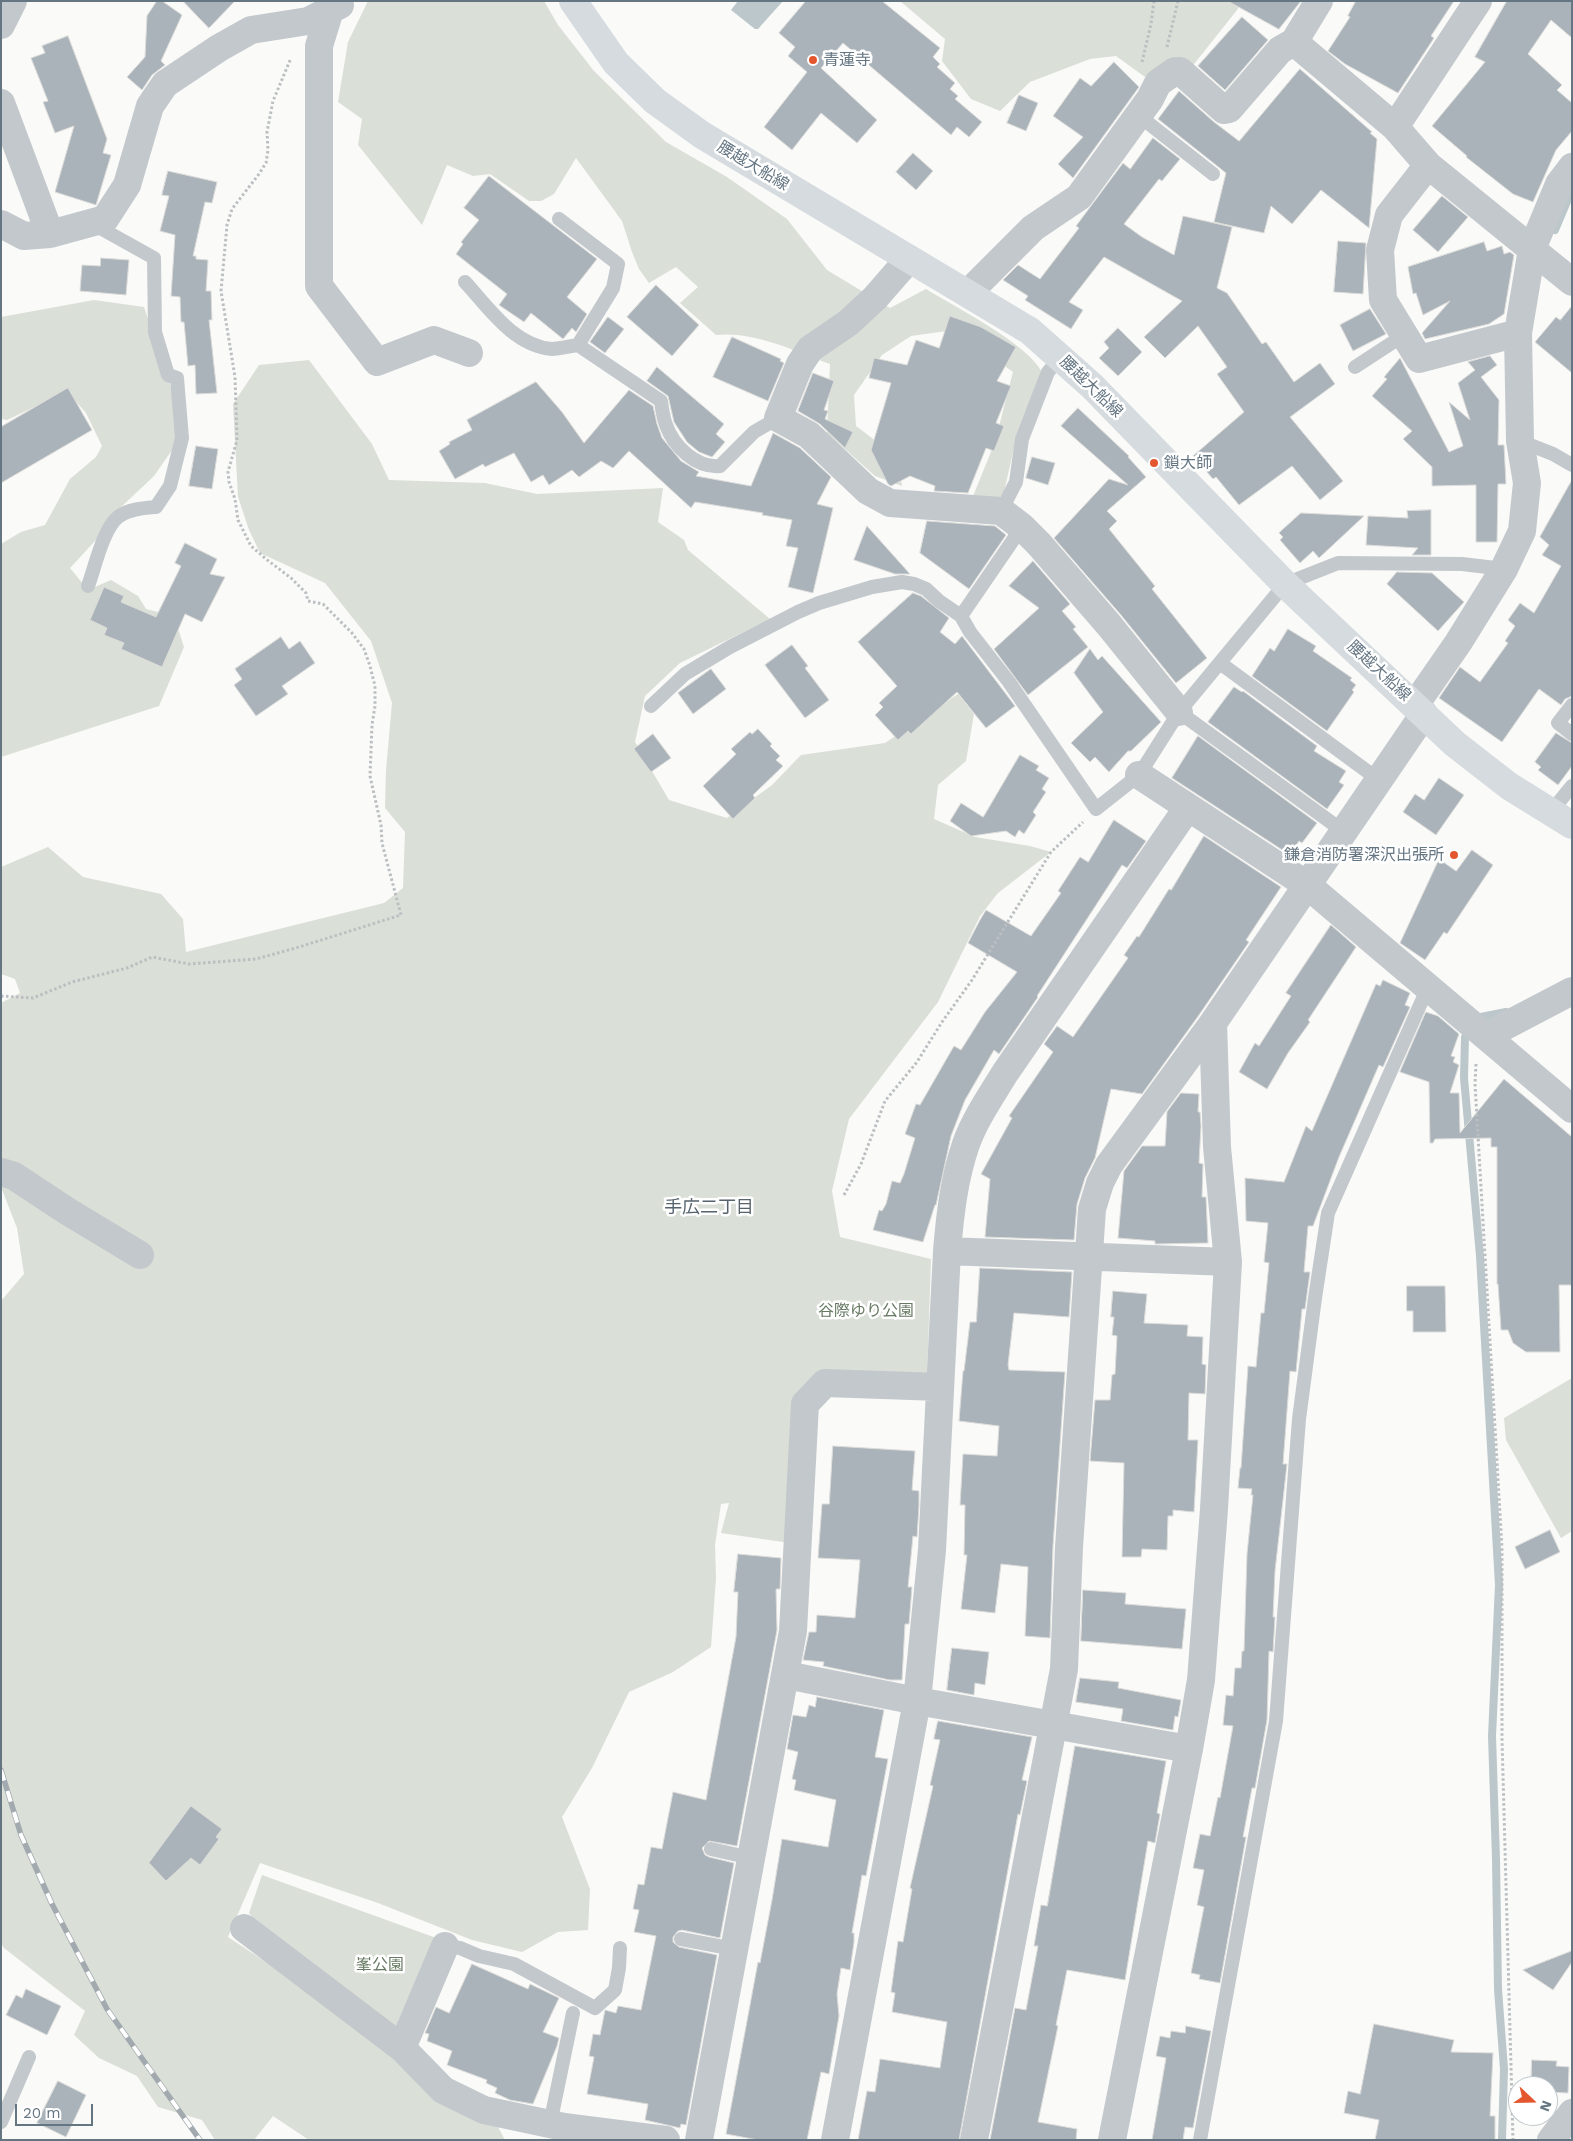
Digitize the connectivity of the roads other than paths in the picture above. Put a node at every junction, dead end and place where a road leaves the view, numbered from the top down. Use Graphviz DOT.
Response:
graph roads {
  1 [pos="13,1"];
  2 [pos="573,1"];
  3 [pos="1319,1"];
  4 [pos="1478,1"];
  5 [pos="328,11"];
  6 [pos="1,25"];
  7 [pos="1294,42"];
  8 [pos="1,103"];
  9 [pos="1138,116"];
  10 [pos="1396,127"];
  11 [pos="1428,165"];
  12 [pos="1572,167"];
  13 [pos="1213,174"];
  14 [pos="559,219"];
  15 [pos="1,224"];
  16 [pos="92,224"];
  17 [pos="50,234"];
  18 [pos="1532,249"];
  19 [pos="910,259"];
  20 [pos="465,282"];
  21 [pos="1572,282"];
  22 [pos="968,293"];
  23 [pos="1518,333"];
  24 [pos="1404,334"];
  25 [pos="578,345"];
  26 [pos="468,353"];
  27 [pos="1061,357"];
  28 [pos="1355,367"];
  29 [pos="778,418"];
  30 [pos="1520,441"];
  31 [pos="1572,465"];
  32 [pos="1011,519"];
  33 [pos="1504,569"];
  34 [pos="1285,584"];
  35 [pos="88,586"];
  36 [pos="961,616"];
  37 [pos="1220,663"];
  38 [pos="1572,705"];
  39 [pos="651,706"];
  40 [pos="1420,709"];
  41 [pos="1179,712"];
  42 [pos="1572,734"];
  43 [pos="1139,775"];
  44 [pos="1379,780"];
  45 [pos="1572,786"];
  46 [pos="1188,807"];
  47 [pos="1561,819"];
  48 [pos="1343,831"];
  49 [pos="1307,885"];
  50 [pos="1428,987"];
  51 [pos="1572,991"];
  52 [pos="1213,1023"];
  53 [pos="1486,1036"];
  54 [pos="1572,1109"];
  55 [pos="1,1172"];
  56 [pos="946,1251"];
  57 [pos="140,1255"];
  58 [pos="1089,1258"];
  59 [pos="1228,1262"];
  60 [pos="940,1386"];
  61 [pos="786,1675"];
  62 [pos="917,1701"];
  63 [pos="1052,1725"];
  64 [pos="1190,1749"];
  65 [pos="711,1849"];
  66 [pos="751,1858"];
  67 [pos="244,1928"];
  68 [pos="681,1939"];
  69 [pos="445,1946"];
  70 [pos="620,1948"];
  71 [pos="734,1949"];
  72 [pos="573,2013"];
  73 [pos="402,2048"];
  74 [pos="29,2057"];
  75 [pos="1572,2113"];
  76 [pos="1,2122"];
  77 [pos="550,2124"];
  78 [pos="650,2139"];
  79 [pos="699,2140"];
  80 [pos="835,2140"];
  81 [pos="974,2140"];
  82 [pos="1112,2140"];
  83 [pos="1200,2140"];
  84 [pos="1551,2140"];
  1 -- 6 [label="street"];
  2 -- 19 [label="main road, 腰越大船線"];
  3 -- 7 [label="street"];
  4 -- 10 [label="street"];
  5 -- 16 [label="street"];
  5 -- 26 [label="street"];
  7 -- 9 [label="street"];
  7 -- 10 [label="street"];
  8 -- 17 [label="street"];
  9 -- 13 [label="lane"];
  9 -- 22 [label="street"];
  10 -- 11 [label="street"];
  11 -- 18 [label="street"];
  11 -- 24 [label="street"];
  12 -- 18 [label="street"];
  14 -- 25 [label="lane"];
  15 -- 17 [label="street"];
  16 -- 17 [label="street"];
  16 -- 35 [label="lane"];
  18 -- 21 [label="street"];
  18 -- 23 [label="street"];
  19 -- 22 [label="main road, 腰越大船線"];
  19 -- 29 [label="street"];
  20 -- 25 [label="lane"];
  22 -- 27 [label="main road, 腰越大船線"];
  23 -- 24 [label="street"];
  23 -- 30 [label="street"];
  24 -- 28 [label="lane"];
  25 -- 29 [label="lane"];
  27 -- 32 [label="lane"];
  27 -- 34 [label="main road, 腰越大船線"];
  29 -- 32 [label="street"];
  30 -- 31 [label="lane"];
  30 -- 33 [label="street"];
  32 -- 36 [label="lane"];
  32 -- 41 [label="street"];
  33 -- 34 [label="lane"];
  33 -- 40 [label="street"];
  34 -- 37 [label="lane"];
  34 -- 40 [label="main road, 腰越大船線"];
  36 -- 39 [label="lane"];
  36 -- 43 [label="lane"];
  37 -- 41 [label="lane"];
  37 -- 44 [label="lane"];
  38 -- 42 [label="lane"];
  40 -- 44 [label="street"];
  40 -- 47 [label="main road, 腰越大船線"];
  41 -- 43 [label="lane"];
  41 -- 48 [label="lane"];
  43 -- 46 [label="street"];
  44 -- 48 [label="street"];
  45 -- 47 [label="lane"];
  46 -- 49 [label="street"];
  46 -- 56 [label="street"];
  48 -- 49 [label="street"];
  49 -- 50 [label="street"];
  49 -- 52 [label="street"];
  50 -- 53 [label="street"];
  50 -- 83 [label="lane"];
  51 -- 53 [label="street"];
  52 -- 58 [label="street"];
  52 -- 59 [label="street"];
  53 -- 54 [label="street"];
  55 -- 57 [label="street"];
  56 -- 58 [label="street"];
  56 -- 60 [label="street"];
  58 -- 59 [label="street"];
  58 -- 63 [label="street"];
  59 -- 64 [label="street"];
  60 -- 61 [label="street"];
  60 -- 62 [label="street"];
  61 -- 62 [label="street"];
  61 -- 66 [label="street"];
  62 -- 63 [label="street"];
  62 -- 80 [label="street"];
  63 -- 64 [label="street"];
  63 -- 81 [label="street"];
  64 -- 82 [label="street"];
  65 -- 66 [label="lane"];
  66 -- 71 [label="street"];
  67 -- 73 [label="street"];
  68 -- 71 [label="lane"];
  69 -- 70 [label="lane"];
  69 -- 73 [label="street"];
  71 -- 79 [label="street"];
  72 -- 77 [label="lane"];
  73 -- 77 [label="street"];
  74 -- 76 [label="lane"];
  75 -- 84 [label="street"];
  77 -- 78 [label="street"];
}
